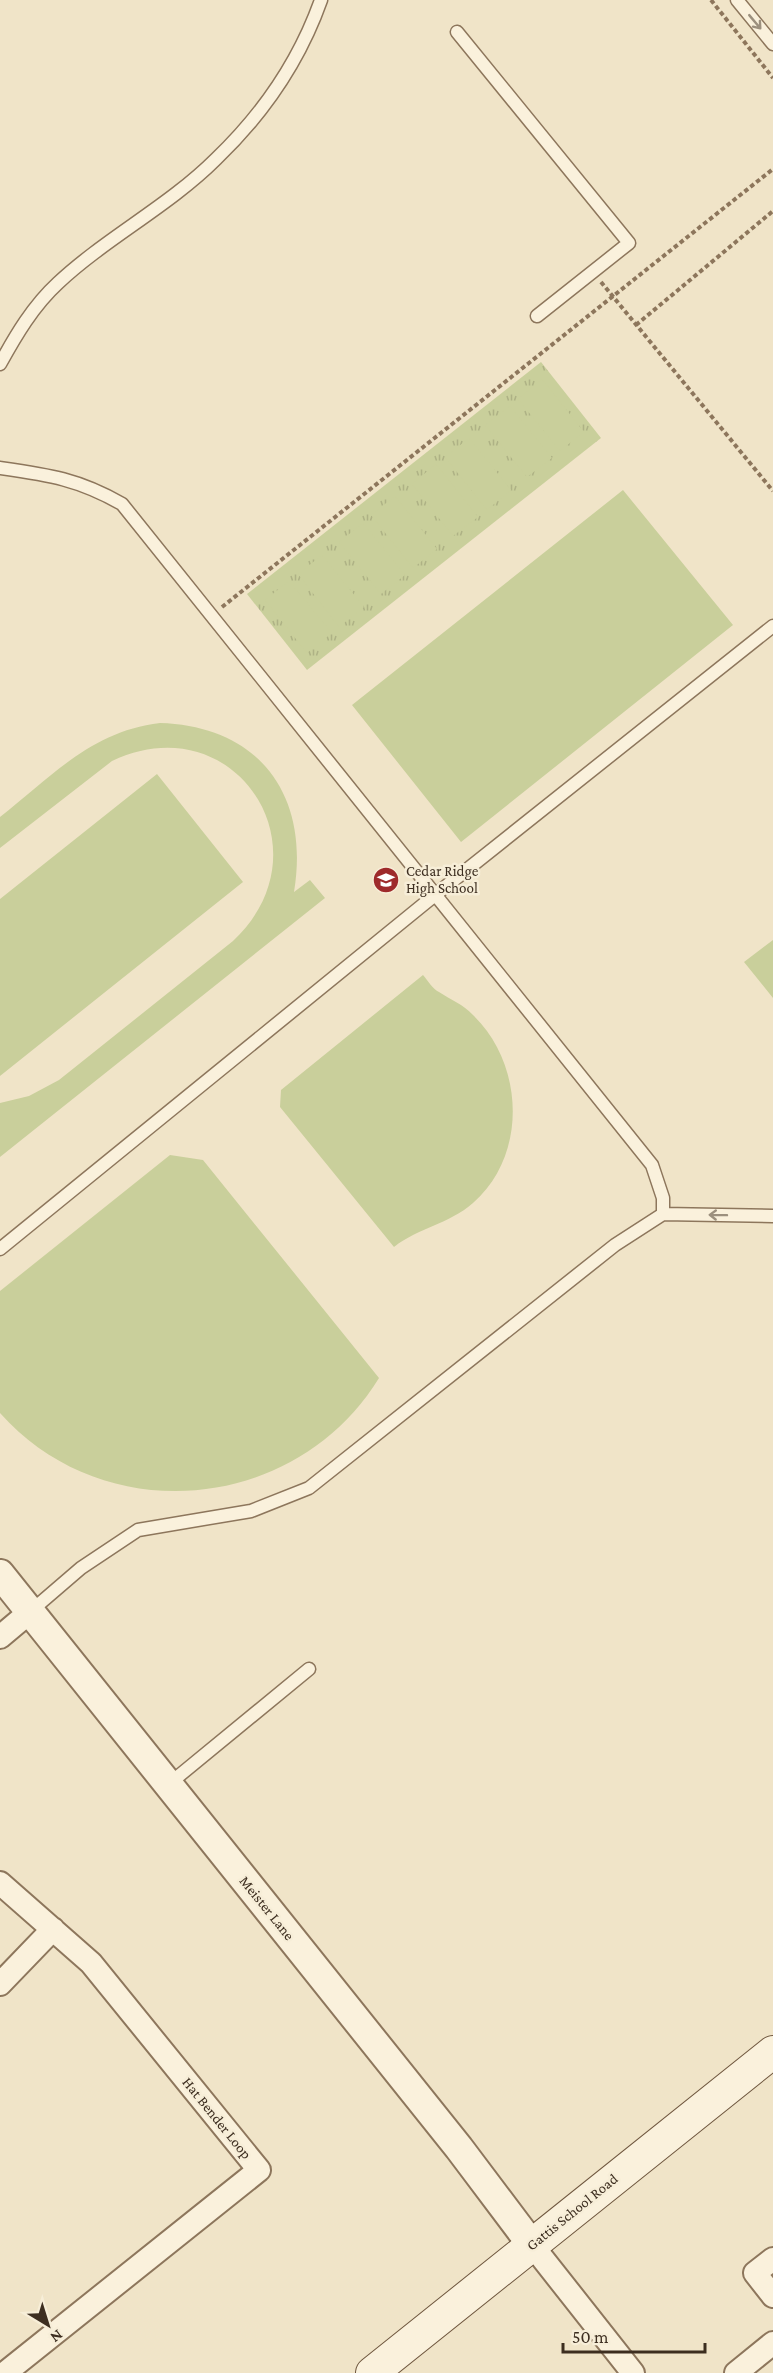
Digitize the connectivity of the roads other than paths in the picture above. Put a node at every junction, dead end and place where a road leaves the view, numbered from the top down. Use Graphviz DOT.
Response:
graph roads {
  1 [pos="321,0"];
  2 [pos="737,0"];
  3 [pos="457,32"];
  4 [pos="773,44"];
  5 [pos="537,316"];
  6 [pos="0,364"];
  7 [pos="0,468"];
  8 [pos="773,626"];
  9 [pos="435,894"];
  10 [pos="663,1214"];
  11 [pos="773,1216"];
  12 [pos="0,1249"];
  13 [pos="0,1574"];
  14 [pos="31,1611"];
  15 [pos="0,1637"];
  16 [pos="309,1669"];
  17 [pos="168,1784"];
  18 [pos="0,1883"];
  19 [pos="53,1929"];
  20 [pos="0,1984"];
  21 [pos="773,2052"];
  22 [pos="532,2245"];
  23 [pos="773,2259"];
  24 [pos="773,2296"];
  25 [pos="773,2343"];
  26 [pos="5,2373"];
  27 [pos="372,2373"];
  28 [pos="633,2373"];
  29 [pos="736,2373"];
  1 -- 6 [label="lane"];
  2 -- 4 [label="lane, one-way"];
  3 -- 5 [label="lane"];
  7 -- 9 [label="lane"];
  8 -- 9 [label="lane"];
  9 -- 10 [label="lane"];
  9 -- 12 [label="lane"];
  11 -- 10 [label="lane, one-way"];
  10 -- 14 [label="lane"];
  13 -- 14 [label="street, Meister Lane"];
  14 -- 15 [label="street"];
  14 -- 17 [label="street, Meister Lane"];
  16 -- 17 [label="lane"];
  17 -- 22 [label="street, Meister Lane"];
  18 -- 19 [label="street, Hat Bender Loop"];
  19 -- 20 [label="street"];
  19 -- 26 [label="street, Hat Bender Loop"];
  21 -- 22 [label="main road, Gattis School Road"];
  22 -- 27 [label="main road, Gattis School Road"];
  22 -- 28 [label="street"];
  23 -- 24 [label="street"];
  25 -- 29 [label="street"];
}
